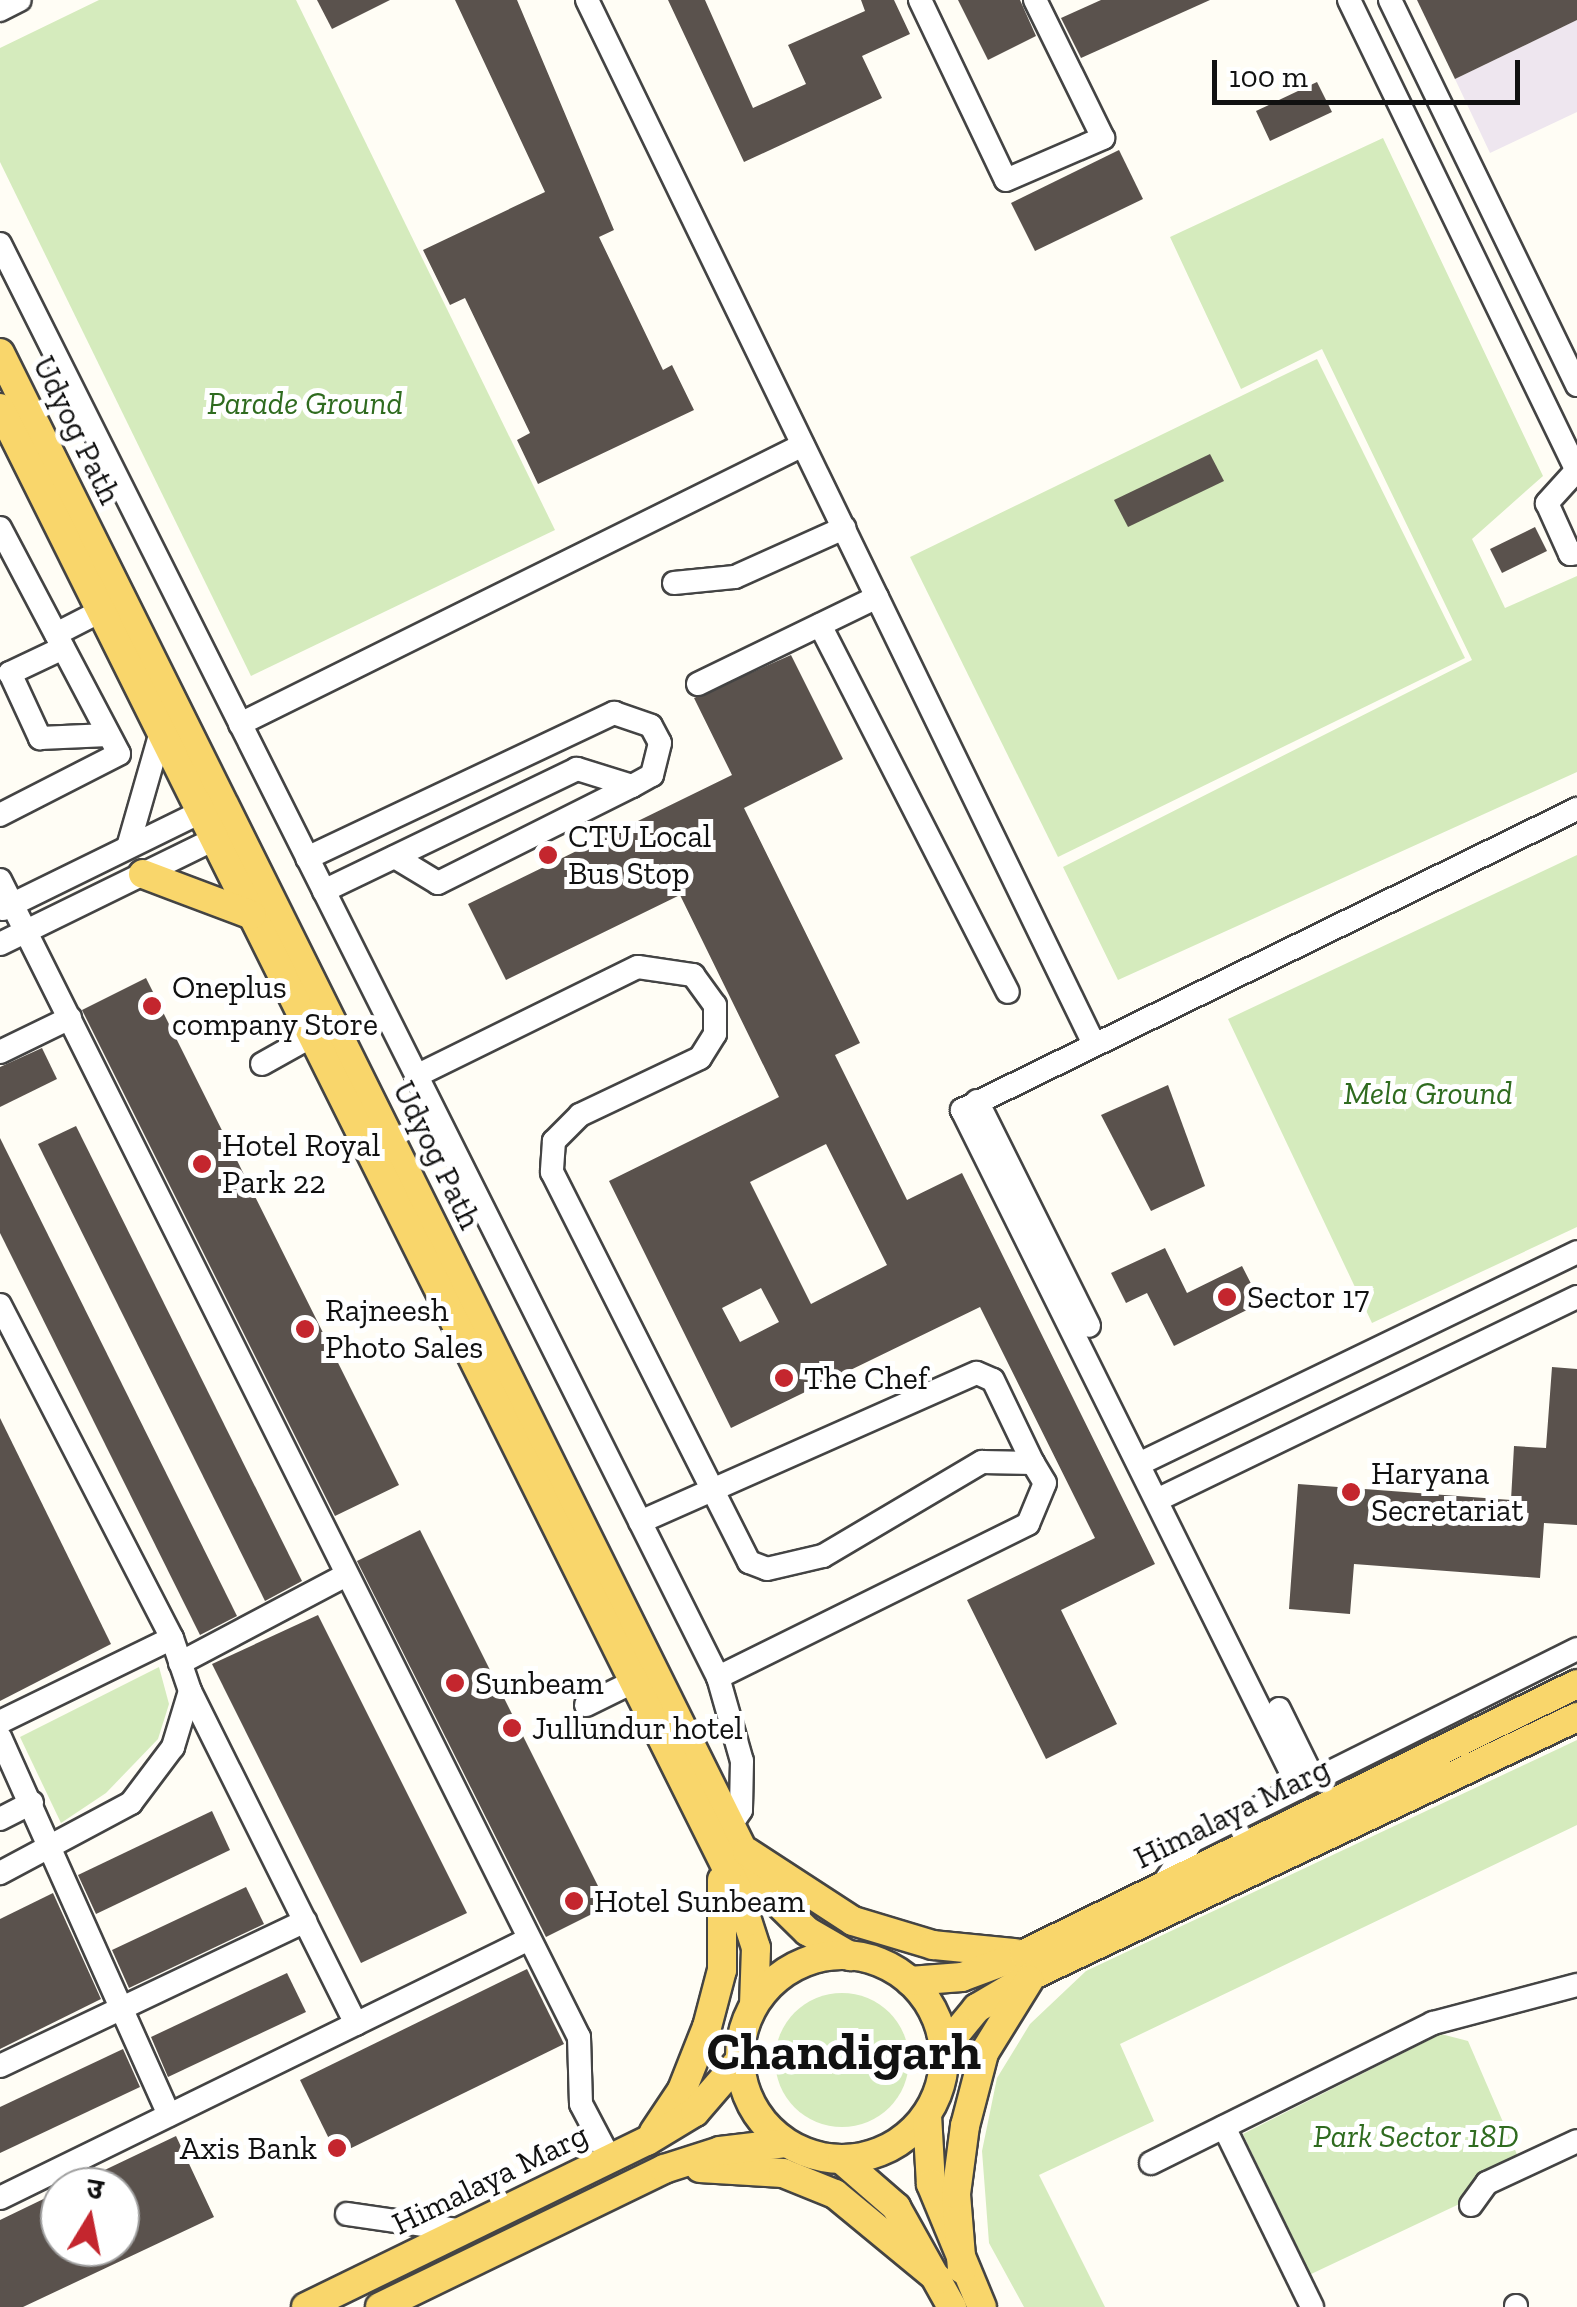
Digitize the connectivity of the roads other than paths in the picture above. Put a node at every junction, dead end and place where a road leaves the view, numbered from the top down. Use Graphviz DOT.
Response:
graph roads {
  1 [pos="20,0"];
  2 [pos="587,0"];
  3 [pos="920,0"];
  4 [pos="1349,0"];
  5 [pos="1390,0"];
  6 [pos="1045,3"];
  7 [pos="0,10"];
  8 [pos="0,244"];
  9 [pos="1524,276"];
  10 [pos="1492,295"];
  11 [pos="0,353"];
  12 [pos="1577,385"];
  13 [pos="0,408"];
  14 [pos="803,446"];
  15 [pos="1577,470"];
  16 [pos="0,528"];
  17 [pos="844,528"];
  18 [pos="1577,553"];
  19 [pos="674,584"];
  20 [pos="877,597"];
  21 [pos="101,611"];
  22 [pos="820,625"];
  23 [pos="59,641"];
  24 [pos="5,663"];
  25 [pos="698,684"];
  26 [pos="240,724"];
  27 [pos="162,732"];
  28 [pos="108,735"];
  29 [pos="632,786"];
  30 [pos="1577,809"];
  31 [pos="201,812"];
  32 [pos="0,816"];
  33 [pos="214,839"];
  34 [pos="128,847"];
  35 [pos="394,857"];
  36 [pos="308,858"];
  37 [pos="143,874"];
  38 [pos="0,880"];
  39 [pos="324,891"];
  40 [pos="6,908"];
  41 [pos="252,914"];
  42 [pos="27,931"];
  43 [pos="0,944"];
  44 [pos="1008,992"];
  45 [pos="70,1018"];
  46 [pos="312,1036"];
  47 [pos="1094,1044"];
  48 [pos="0,1052"];
  49 [pos="262,1064"];
  50 [pos="416,1076"];
  51 [pos="1577,1252"];
  52 [pos="1577,1297"];
  53 [pos="0,1305"];
  54 [pos="1330,1371"];
  55 [pos="1347,1408"];
  56 [pos="1147,1459"];
  57 [pos="1033,1463"];
  58 [pos="712,1489"];
  59 [pos="1166,1496"];
  60 [pos="640,1522"];
  61 [pos="346,1575"];
  62 [pos="172,1638"];
  63 [pos="1577,1648"];
  64 [pos="180,1663"];
  65 [pos="718,1677"];
  66 [pos="633,1682"];
  67 [pos="1577,1684"];
  68 [pos="190,1692"];
  69 [pos="586,1704"];
  70 [pos="1577,1717"];
  71 [pos="1,1737"];
  72 [pos="1307,1784"];
  73 [pos="32,1803"];
  74 [pos="0,1818"];
  75 [pos="731,1844"];
  76 [pos="52,1846"];
  77 [pos="0,1874"];
  78 [pos="1161,1887"];
  79 [pos="305,1921"];
  80 [pos="526,1940"];
  81 [pos="850,1956"];
  82 [pos="1028,1964"];
  83 [pos="910,1982"];
  84 [pos="1577,1985"];
  85 [pos="754,2004"];
  86 [pos="125,2006"];
  87 [pos="356,2024"];
  88 [pos="944,2048"];
  89 [pos="739,2062"];
  90 [pos="0,2066"];
  91 [pos="927,2115"];
  92 [pos="169,2116"];
  93 [pos="1224,2127"];
  94 [pos="647,2141"];
  95 [pos="1577,2141"];
  96 [pos="786,2143"];
  97 [pos="610,2159"];
  98 [pos="842,2160"];
  99 [pos="1152,2163"];
  100 [pos="664,2169"];
  101 [pos="0,2198"];
  102 [pos="1471,2205"];
  103 [pos="346,2214"];
  104 [pos="463,2231"];
  105 [pos="950,2274"];
  106 [pos="306,2307"];
  107 [pos="380,2307"];
  108 [pos="952,2307"];
  109 [pos="982,2307"];
  110 [pos="1312,2307"];
  1 -- 7 [label="street"];
  2 -- 14 [label="street"];
  3 -- 6 [label="street"];
  4 -- 10 [label="street"];
  5 -- 9 [label="street"];
  8 -- 26 [label="street"];
  9 -- 10 [label="street"];
  9 -- 12 [label="street"];
  10 -- 15 [label="street"];
  11 -- 75 [label="main road, Udyog Path"];
  13 -- 21 [label="main road, Udyog Path"];
  14 -- 17 [label="street"];
  14 -- 26 [label="street"];
  15 -- 18 [label="street"];
  16 -- 23 [label="street"];
  17 -- 19 [label="street"];
  17 -- 20 [label="street"];
  20 -- 22 [label="street"];
  20 -- 47 [label="street"];
  21 -- 23 [label="street"];
  21 -- 27 [label="main road, Udyog Path"];
  22 -- 25 [label="street"];
  22 -- 44 [label="street"];
  23 -- 24 [label="street"];
  23 -- 28 [label="street"];
  24 -- 28 [label="street"];
  26 -- 36 [label="street"];
  27 -- 31 [label="main road, Udyog Path"];
  27 -- 34 [label="street"];
  28 -- 32 [label="street"];
  29 -- 35 [label="street"];
  29 -- 35 [label="street"];
  29 -- 36 [label="street"];
  30 -- 47 [label="street"];
  31 -- 33 [label="main road, Udyog Path"];
  31 -- 34 [label="street"];
  33 -- 37 [label="street"];
  33 -- 41 [label="main road, Udyog Path"];
  34 -- 40 [label="street"];
  35 -- 39 [label="street"];
  36 -- 39 [label="street"];
  37 -- 41 [label="main road"];
  37 -- 42 [label="street"];
  38 -- 40 [label="street"];
  39 -- 50 [label="street"];
  40 -- 42 [label="street"];
  41 -- 46 [label="main road, Udyog Path"];
  42 -- 43 [label="street"];
  42 -- 45 [label="street"];
  45 -- 48 [label="street"];
  45 -- 61 [label="street"];
  46 -- 49 [label="street"];
  46 -- 66 [label="main road, Udyog Path"];
  47 -- 56 [label="street"];
  50 -- 58 [label="street"];
  50 -- 60 [label="street"];
  51 -- 54 [label="street"];
  52 -- 55 [label="street"];
  53 -- 62 [label="street"];
  54 -- 55 [label="street"];
  54 -- 56 [label="street"];
  55 -- 59 [label="street"];
  56 -- 59 [label="street"];
  57 -- 58 [label="street"];
  57 -- 58 [label="street"];
  57 -- 65 [label="street"];
  58 -- 60 [label="street"];
  59 -- 72 [label="street"];
  60 -- 65 [label="street"];
  61 -- 64 [label="street"];
  61 -- 80 [label="street"];
  62 -- 64 [label="street"];
  62 -- 71 [label="street"];
  63 -- 72 [label="street"];
  64 -- 68 [label="street"];
  65 -- 75 [label="street"];
  66 -- 69 [label="street"];
  66 -- 75 [label="main road, Udyog Path"];
  67 -- 78 [label="main road, Himalaya Marg"];
  68 -- 76 [label="street"];
  68 -- 79 [label="street"];
  70 -- 82 [label="main road, Himalaya Marg"];
  71 -- 73 [label="street"];
  72 -- 78 [label="street"];
  73 -- 74 [label="street"];
  73 -- 76 [label="street"];
  75 -- 81 [label="main road, Udyog Path"];
  75 -- 82 [label="main road"];
  75 -- 85 [label="main road, Udyog Path"];
  75 -- 94 [label="main road"];
  76 -- 77 [label="street"];
  76 -- 86 [label="street"];
  78 -- 82 [label="main road, Himalaya Marg"];
  79 -- 86 [label="street"];
  79 -- 87 [label="street"];
  80 -- 87 [label="street"];
  80 -- 97 [label="street"];
  81 -- 83 [label="main road"];
  81 -- 85 [label="main road"];
  82 -- 83 [label="main road, Himalaya Marg"];
  82 -- 88 [label="main road, Himalaya Marg"];
  82 -- 105 [label="main road"];
  83 -- 88 [label="main road"];
  84 -- 93 [label="street"];
  85 -- 89 [label="main road"];
  86 -- 90 [label="street"];
  86 -- 92 [label="street"];
  87 -- 92 [label="street"];
  88 -- 91 [label="main road"];
  89 -- 94 [label="main road, Himalaya Marg"];
  89 -- 96 [label="main road"];
  91 -- 98 [label="main road"];
  91 -- 105 [label="main road"];
  92 -- 101 [label="street"];
  93 -- 99 [label="street"];
  93 -- 110 [label="street"];
  94 -- 97 [label="main road, Himalaya Marg"];
  95 -- 102 [label="street"];
  96 -- 98 [label="main road"];
  96 -- 100 [label="main road, Himalaya Marg"];
  97 -- 104 [label="main road, Himalaya Marg"];
  98 -- 105 [label="main road"];
  100 -- 105 [label="main road"];
  100 -- 107 [label="main road, Himalaya Marg"];
  103 -- 104 [label="street"];
  104 -- 106 [label="main road, Himalaya Marg"];
  105 -- 108 [label="main road"];
  105 -- 109 [label="main road"];
}
